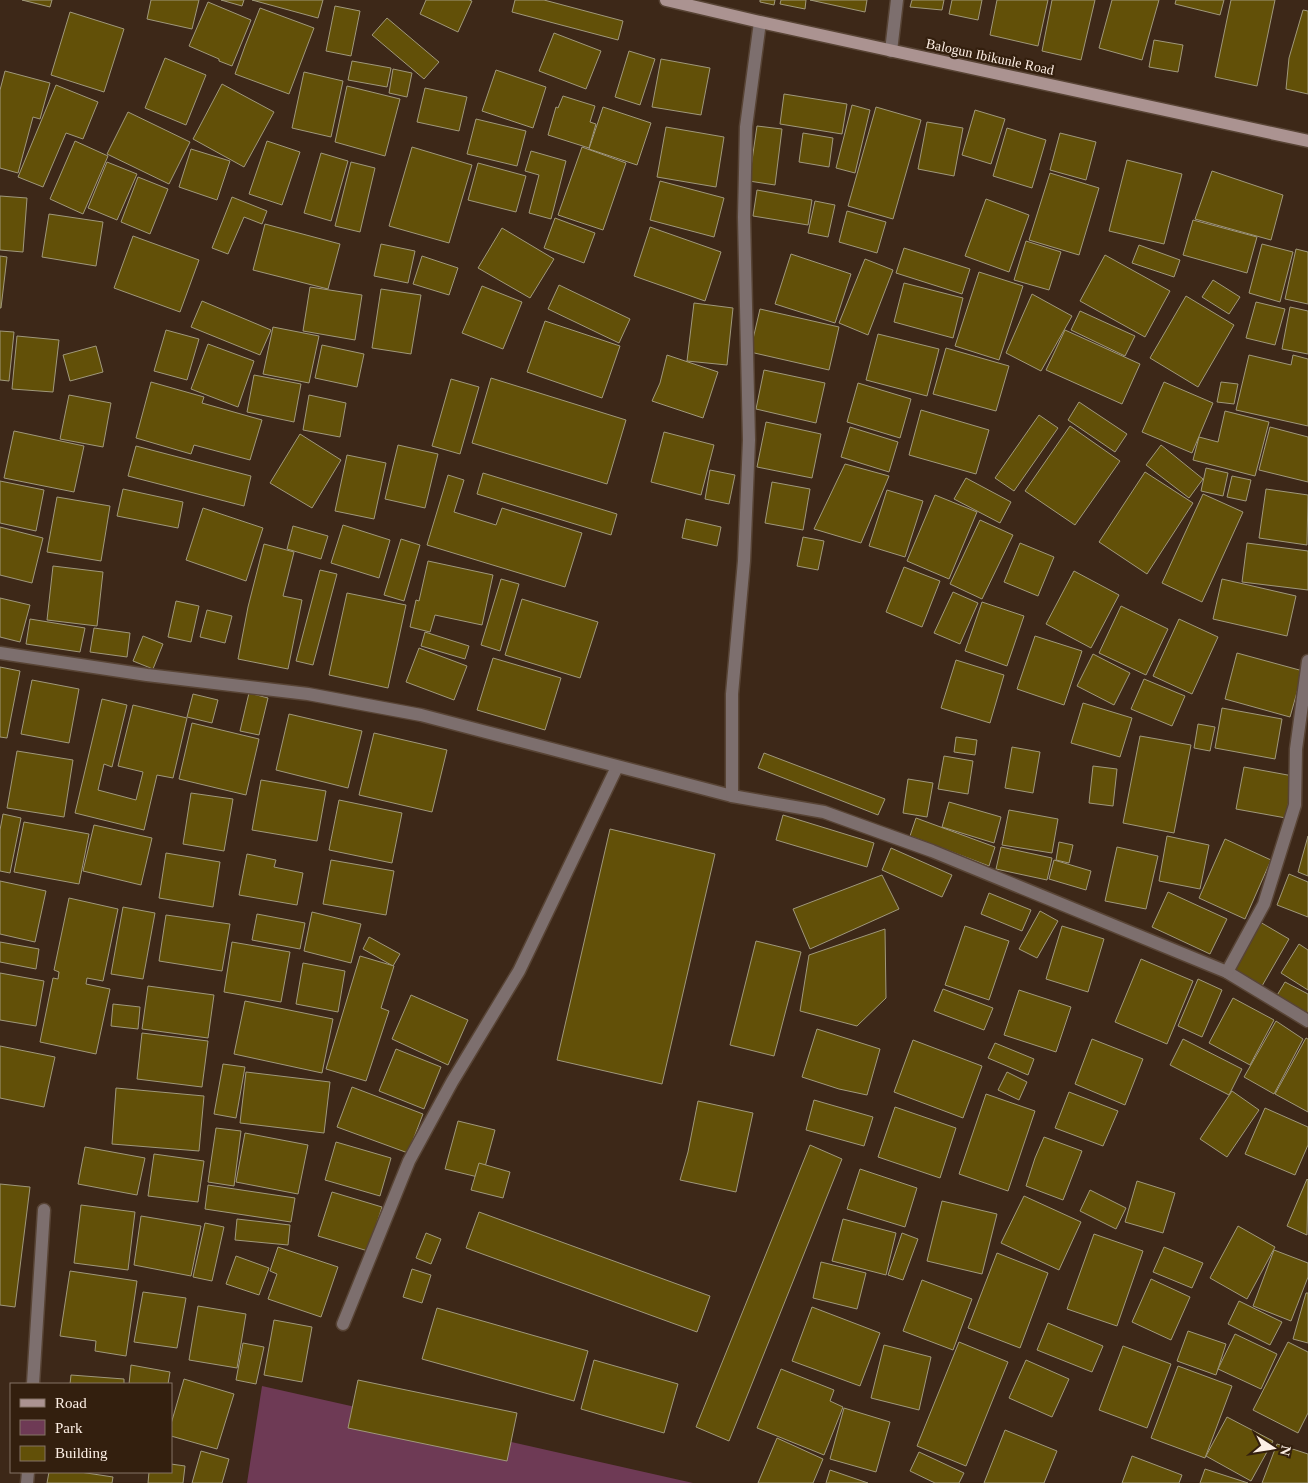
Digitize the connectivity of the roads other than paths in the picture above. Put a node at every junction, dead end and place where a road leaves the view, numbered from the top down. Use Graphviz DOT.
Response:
graph roads {
  1 [pos="666,0"];
  2 [pos="897,0"];
  3 [pos="760,22"];
  4 [pos="891,51"];
  5 [pos="1308,142"];
  6 [pos="0,653"];
  7 [pos="1308,662"];
  8 [pos="617,767"];
  9 [pos="732,796"];
  10 [pos="1227,972"];
  11 [pos="1308,1021"];
  12 [pos="44,1210"];
  13 [pos="343,1324"];
  14 [pos="33,1383"];
  1 -- 3 [label="street, Balogun Ibikunle Road"];
  2 -- 4 [label="street"];
  3 -- 4 [label="street, Balogun Ibikunle Road"];
  3 -- 9 [label="street"];
  4 -- 5 [label="street, Balogun Ibikunle Road"];
  6 -- 8 [label="street"];
  7 -- 10 [label="street"];
  8 -- 9 [label="street"];
  8 -- 13 [label="street"];
  9 -- 10 [label="street"];
  10 -- 11 [label="street"];
  12 -- 14 [label="street"];
}
